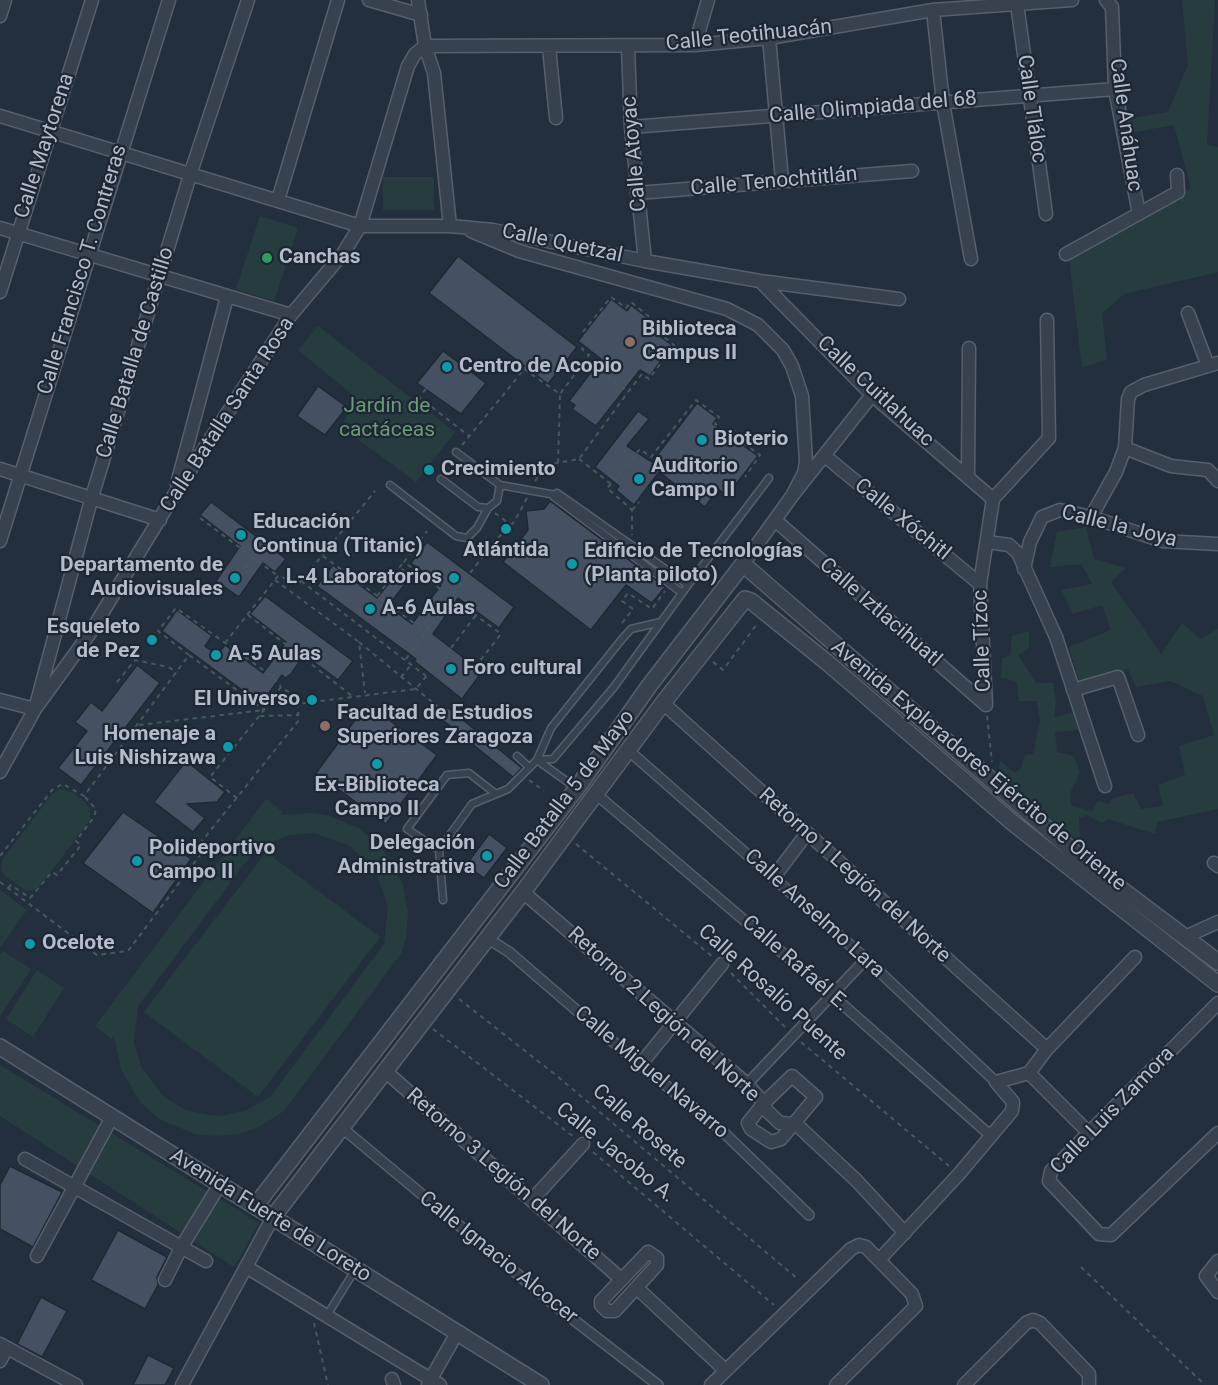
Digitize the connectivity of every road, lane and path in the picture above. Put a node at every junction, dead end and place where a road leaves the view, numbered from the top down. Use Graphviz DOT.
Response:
graph roads {
  1 [pos="5,0"];
  2 [pos="92,0"];
  3 [pos="169,0"];
  4 [pos="248,0"];
  5 [pos="338,0"];
  6 [pos="369,0"];
  7 [pos="418,0"];
  8 [pos="708,0"];
  9 [pos="1072,0"];
  10 [pos="1107,0"];
  11 [pos="1017,4"];
  12 [pos="933,10"];
  13 [pos="421,15"];
  14 [pos="0,16"];
  15 [pos="769,38"];
  16 [pos="695,45"];
  17 [pos="425,46"];
  18 [pos="549,47"];
  19 [pos="628,47"];
  20 [pos="1115,89"];
  21 [pos="1028,94"];
  22 [pos="943,103"];
  23 [pos="0,116"];
  24 [pos="776,116"];
  25 [pos="556,118"];
  26 [pos="631,128"];
  27 [pos="50,131"];
  28 [pos="120,153"];
  29 [pos="912,171"];
  30 [pos="191,172"];
  31 [pos="1177,175"];
  32 [pos="782,180"];
  33 [pos="637,193"];
  34 [pos="278,200"];
  35 [pos="1046,214"];
  36 [pos="1139,214"];
  37 [pos="360,226"];
  38 [pos="450,226"];
  39 [pos="0,228"];
  40 [pos="464,228"];
  41 [pos="18,233"];
  42 [pos="88,254"];
  43 [pos="1066,254"];
  44 [pos="971,259"];
  45 [pos="645,261"];
  46 [pos="159,275"];
  47 [pos="760,281"];
  48 [pos="0,292"];
  49 [pos="227,297"];
  50 [pos="899,299"];
  51 [pos="1188,313"];
  52 [pos="291,315"];
  53 [pos="1047,320"];
  54 [pos="969,348"];
  55 [pos="585,360"];
  56 [pos="1213,364"];
  57 [pos="426,389"];
  58 [pos="628,392"];
  59 [pos="560,394"];
  60 [pos="872,395"];
  61 [pos="469,436"];
  62 [pos="1125,448"];
  63 [pos="456,452"];
  64 [pos="825,456"];
  65 [pos="579,459"];
  66 [pos="558,463"];
  67 [pos="0,469"];
  68 [pos="1213,469"];
  69 [pos="19,476"];
  70 [pos="968,476"];
  71 [pos="745,477"];
  72 [pos="770,478"];
  73 [pos="441,479"];
  74 [pos="1218,481"];
  75 [pos="611,484"];
  76 [pos="390,485"];
  77 [pos="501,485"];
  78 [pos="530,490"];
  79 [pos="375,491"];
  80 [pos="174,495"];
  81 [pos="556,495"];
  82 [pos="792,496"];
  83 [pos="993,499"];
  84 [pos="91,500"];
  85 [pos="639,502"];
  86 [pos="488,508"];
  87 [pos="632,510"];
  88 [pos="1091,517"];
  89 [pos="200,518"];
  90 [pos="160,520"];
  91 [pos="775,520"];
  92 [pos="511,525"];
  93 [pos="427,531"];
  94 [pos="0,541"];
  95 [pos="987,542"];
  96 [pos="1218,544"];
  97 [pos="633,545"];
  98 [pos="323,556"];
  99 [pos="253,557"];
  100 [pos="404,562"];
  101 [pos="743,564"];
  102 [pos="245,568"];
  103 [pos="1024,569"];
  104 [pos="278,576"];
  105 [pos="275,580"];
  106 [pos="302,581"];
  107 [pos="980,584"];
  108 [pos="688,585"];
  109 [pos="682,593"];
  110 [pos="377,596"];
  111 [pos="452,597"];
  112 [pos="751,601"];
  113 [pos="248,615"];
  114 [pos="476,615"];
  115 [pos="661,622"];
  116 [pos="757,624"];
  117 [pos="426,632"];
  118 [pos="359,642"];
  119 [pos="225,643"];
  120 [pos="451,648"];
  121 [pos="294,650"];
  122 [pos="701,653"];
  123 [pos="189,655"];
  124 [pos="289,659"];
  125 [pos="406,659"];
  126 [pos="411,664"];
  127 [pos="475,667"];
  128 [pos="177,672"];
  129 [pos="277,672"];
  130 [pos="429,673"];
  131 [pos="401,676"];
  132 [pos="426,676"];
  133 [pos="272,678"];
  134 [pos="117,682"];
  135 [pos="281,687"];
  136 [pos="416,689"];
  137 [pos="1073,690"];
  138 [pos="365,693"];
  139 [pos="352,696"];
  140 [pos="0,700"];
  141 [pos="663,703"];
  142 [pos="297,704"];
  143 [pos="986,705"];
  144 [pos="35,709"];
  145 [pos="264,710"];
  146 [pos="299,715"];
  147 [pos="259,716"];
  148 [pos="138,725"];
  149 [pos="1138,735"];
  150 [pos="628,750"];
  151 [pos="517,756"];
  152 [pos="537,760"];
  153 [pos="529,767"];
  154 [pos="0,772"];
  155 [pos="521,774"];
  156 [pos="994,783"];
  157 [pos="578,786"];
  158 [pos="1105,786"];
  159 [pos="544,791"];
  160 [pos="496,794"];
  161 [pos="596,794"];
  162 [pos="84,796"];
  163 [pos="238,798"];
  164 [pos="807,833"];
  165 [pos="564,836"];
  166 [pos="439,850"];
  167 [pos="0,856"];
  168 [pos="1085,870"];
  169 [pos="774,877"];
  170 [pos="0,882"];
  171 [pos="8,888"];
  172 [pos="523,892"];
  173 [pos="443,900"];
  174 [pos="1218,922"];
  175 [pos="471,924"];
  176 [pos="1185,937"];
  177 [pos="488,938"];
  178 [pos="1135,957"];
  179 [pos="866,959"];
  180 [pos="1218,962"];
  181 [pos="722,964"];
  182 [pos="1218,984"];
  183 [pos="447,990"];
  184 [pos="832,995"];
  185 [pos="1218,1003"];
  186 [pos="406,1010"];
  187 [pos="424,1022"];
  188 [pos="674,1022"];
  189 [pos="793,1035"];
  190 [pos="0,1047"];
  191 [pos="1047,1049"];
  192 [pos="640,1065"];
  193 [pos="384,1070"];
  194 [pos="1029,1073"];
  195 [pos="996,1082"];
  196 [pos="747,1084"];
  197 [pos="764,1103"];
  198 [pos="112,1117"];
  199 [pos="796,1124"];
  200 [pos="341,1127"];
  201 [pos="1089,1133"];
  202 [pos="1218,1133"];
  203 [pos="991,1136"];
  204 [pos="583,1143"];
  205 [pos="25,1159"];
  206 [pos="959,1174"];
  207 [pos="220,1184"];
  208 [pos="74,1189"];
  209 [pos="531,1200"];
  210 [pos="256,1205"];
  211 [pos="810,1215"];
  212 [pos="273,1217"];
  213 [pos="905,1233"];
  214 [pos="182,1246"];
  215 [pos="37,1257"];
  216 [pos="879,1260"];
  217 [pos="206,1261"];
  218 [pos="1218,1261"];
  219 [pos="1081,1267"];
  220 [pos="248,1268"];
  221 [pos="355,1270"];
  222 [pos="621,1279"];
  223 [pos="165,1280"];
  224 [pos="637,1288"];
  225 [pos="810,1289"];
  226 [pos="1218,1292"];
  227 [pos="311,1308"];
  228 [pos="783,1313"];
  229 [pos="326,1317"];
  230 [pos="457,1333"];
  231 [pos="4,1346"];
  232 [pos="0,1361"];
  233 [pos="725,1370"];
  234 [pos="432,1383"];
  235 [pos="76,1385"];
  236 [pos="182,1385"];
  237 [pos="328,1385"];
  238 [pos="541,1385"];
  239 [pos="658,1385"];
  240 [pos="711,1385"];
  241 [pos="836,1385"];
  242 [pos="964,1385"];
  243 [pos="1089,1385"];
  244 [pos="1204,1385"];
  1 -- 14 [label="street"];
  2 -- 27 [label="street, Calle Maytorena"];
  3 -- 28 [label="street, Calle Francisco T. Contreras"];
  4 -- 30 [label="street, Calle Batalla de Castillo"];
  5 -- 34 [label="street"];
  6 -- 13 [label="street"];
  7 -- 13 [label="street"];
  8 -- 16 [label="street"];
  9 -- 11 [label="street, Calle Teotihuacán"];
  10 -- 20 [label="street, Calle Anáhuac"];
  11 -- 12 [label="street, Calle Teotihuacán"];
  11 -- 21 [label="street, Calle Tláloc"];
  12 -- 15 [label="street, Calle Teotihuacán"];
  12 -- 22 [label="street"];
  13 -- 17 [label="street"];
  15 -- 16 [label="street, Calle Teotihuacán"];
  15 -- 24 [label="street"];
  16 -- 19 [label="street, Calle Teotihuacán"];
  17 -- 18 [label="street, Calle Teotihuacán"];
  17 -- 37 [label="street, Calle Batalla Santa Rosa"];
  17 -- 38 [label="street"];
  18 -- 19 [label="street, Calle Teotihuacán"];
  18 -- 25 [label="street"];
  19 -- 26 [label="street, Calle Atoyac"];
  20 -- 21 [label="street, Calle Olimpiada del 68"];
  20 -- 36 [label="street, Calle Anáhuac"];
  21 -- 22 [label="street, Calle Olimpiada del 68"];
  21 -- 35 [label="street, Calle Tláloc"];
  22 -- 24 [label="street, Calle Olimpiada del 68"];
  22 -- 44 [label="street"];
  23 -- 27 [label="street, Calle Quetzal"];
  24 -- 26 [label="street, Calle Olimpiada del 68"];
  24 -- 32 [label="street"];
  26 -- 33 [label="street, Calle Atoyac"];
  27 -- 28 [label="street, Calle Quetzal"];
  27 -- 41 [label="street, Calle Maytorena"];
  28 -- 30 [label="street, Calle Quetzal"];
  28 -- 42 [label="street, Calle Francisco T. Contreras"];
  29 -- 32 [label="street, Calle Tenochtitlán"];
  30 -- 34 [label="street, Calle Quetzal"];
  30 -- 46 [label="street, Calle Batalla de Castillo"];
  31 -- 36 [label="street"];
  32 -- 33 [label="street, Calle Tenochtitlán"];
  33 -- 45 [label="street, Calle Atoyac"];
  34 -- 37 [label="street, Calle Quetzal"];
  36 -- 43 [label="street"];
  37 -- 38 [label="street, Calle Quetzal"];
  37 -- 52 [label="street, Calle Batalla Santa Rosa"];
  38 -- 40 [label="street, Calle Quetzal"];
  39 -- 41 [label="street"];
  40 -- 45 [label="street, Calle Quetzal"];
  40 -- 82 [label="street, Calle Cuitlahuac"];
  41 -- 42 [label="street"];
  41 -- 48 [label="street, Calle Maytorena"];
  42 -- 46 [label="street"];
  42 -- 69 [label="street, Calle Francisco T. Contreras"];
  45 -- 47 [label="street, Calle Quetzal"];
  46 -- 49 [label="street"];
  46 -- 84 [label="street, Calle Batalla de Castillo"];
  47 -- 50 [label="street, Calle Quetzal"];
  47 -- 60 [label="street, Calle Cuitlahuac"];
  49 -- 52 [label="street"];
  49 -- 80 [label="street"];
  51 -- 56 [label="street"];
  52 -- 80 [label="street, Calle Batalla Santa Rosa"];
  53 -- 83 [label="street"];
  54 -- 70 [label="street"];
  55 -- 58 [label="path"];
  55 -- 58 [label="path"];
  55 -- 59 [label="path"];
  56 -- 62 [label="street"];
  57 -- 61 [label="path"];
  58 -- 65 [label="path"];
  59 -- 61 [label="path"];
  59 -- 66 [label="path"];
  60 -- 64 [label="street, Calle Batalla 5 de Mayo"];
  60 -- 70 [label="street, Calle Cuitlahuac"];
  61 -- 63 [label="path"];
  62 -- 68 [label="street"];
  62 -- 88 [label="street"];
  63 -- 77 [label="lane"];
  64 -- 82 [label="street, Calle Batalla 5 de Mayo"];
  64 -- 107 [label="street, Calle Xóchitl"];
  65 -- 66 [label="path"];
  65 -- 75 [label="path"];
  66 -- 78 [label="path"];
  67 -- 69 [label="street"];
  68 -- 74 [label="street"];
  69 -- 84 [label="street"];
  69 -- 94 [label="street, Calle Francisco T. Contreras"];
  70 -- 83 [label="street, Calle Cuitlahuac"];
  71 -- 75 [label="path"];
  72 -- 108 [label="lane"];
  73 -- 86 [label="lane"];
  75 -- 87 [label="path"];
  76 -- 86 [label="lane"];
  77 -- 78 [label="lane"];
  77 -- 86 [label="lane"];
  78 -- 81 [label="lane"];
  78 -- 92 [label="path"];
  79 -- 98 [label="path"];
  80 -- 90 [label="street, Calle Batalla Santa Rosa"];
  81 -- 97 [label="lane"];
  81 -- 109 [label="lane"];
  82 -- 91 [label="street, Calle Batalla 5 de Mayo"];
  83 -- 95 [label="street, Calle Tízoc"];
  84 -- 90 [label="street"];
  84 -- 144 [label="street, Calle Batalla de Castillo"];
  85 -- 87 [label="path"];
  86 -- 92 [label="path"];
  87 -- 97 [label="path"];
  88 -- 96 [label="street, Calle la Joya"];
  88 -- 103 [label="street, Calle la Joya"];
  89 -- 99 [label="path"];
  90 -- 144 [label="street, Calle Batalla Santa Rosa"];
  91 -- 101 [label="street, Calle Batalla 5 de Mayo"];
  91 -- 143 [label="street, Calle Iztlacihuatl"];
  92 -- 111 [label="path"];
  93 -- 100 [label="path"];
  95 -- 103 [label="street"];
  95 -- 107 [label="street, Calle Tízoc"];
  97 -- 108 [label="lane"];
  98 -- 106 [label="path"];
  98 -- 110 [label="path"];
  99 -- 102 [label="path"];
  99 -- 104 [label="path"];
  100 -- 110 [label="path"];
  100 -- 111 [label="path"];
  101 -- 156 [label="street, Avenida Exploradores Ejército de Oriente"];
  101 -- 157 [label="street, Calle Batalla 5 de Mayo"];
  103 -- 137 [label="street"];
  104 -- 105 [label="path"];
  104 -- 106 [label="path"];
  105 -- 113 [label="path"];
  105 -- 118 [label="path"];
  106 -- 125 [label="path"];
  107 -- 143 [label="street, Calle Tízoc"];
  108 -- 109 [label="lane"];
  109 -- 115 [label="lane"];
  110 -- 117 [label="path"];
  111 -- 114 [label="path"];
  111 -- 117 [label="path"];
  112 -- 122 [label="street, Calle Batalla 5 de Mayo"];
  112 -- 168 [label="street, Avenida Exploradores Ejército de Oriente"];
  113 -- 119 [label="path"];
  113 -- 121 [label="path"];
  114 -- 120 [label="path"];
  114 -- 127 [label="path"];
  115 -- 152 [label="lane"];
  115 -- 152 [label="lane"];
  116 -- 122 [label="path"];
  117 -- 125 [label="path"];
  118 -- 131 [label="path"];
  118 -- 138 [label="path"];
  119 -- 123 [label="path"];
  119 -- 133 [label="path"];
  121 -- 124 [label="path, bridge"];
  121 -- 133 [label="path"];
  121 -- 139 [label="path"];
  122 -- 141 [label="street, Calle Batalla 5 de Mayo"];
  123 -- 128 [label="path"];
  123 -- 145 [label="path"];
  125 -- 126 [label="path"];
  126 -- 131 [label="path"];
  126 -- 132 [label="path"];
  128 -- 134 [label="path"];
  128 -- 148 [label="path"];
  129 -- 133 [label="path, bridge"];
  130 -- 132 [label="path"];
  131 -- 136 [label="path"];
  132 -- 136 [label="path"];
  133 -- 135 [label="path"];
  135 -- 142 [label="path"];
  135 -- 145 [label="path"];
  136 -- 138 [label="path"];
  136 -- 155 [label="path"];
  137 -- 149 [label="street"];
  137 -- 158 [label="street"];
  138 -- 139 [label="path"];
  139 -- 142 [label="path"];
  140 -- 144 [label="street"];
  141 -- 150 [label="street, Calle Batalla 5 de Mayo"];
  141 -- 164 [label="street, Retorno 1 Legión del Norte"];
  142 -- 146 [label="path"];
  143 -- 156 [label="path, Calle Tízoc"];
  144 -- 154 [label="street, Calle Batalla Santa Rosa"];
  145 -- 147 [label="path"];
  145 -- 148 [label="path"];
  146 -- 147 [label="path"];
  146 -- 163 [label="path"];
  147 -- 163 [label="path"];
  148 -- 162 [label="path"];
  150 -- 161 [label="street, Calle Batalla 5 de Mayo"];
  150 -- 169 [label="street, Calle Anselmo Lara"];
  151 -- 153 [label="lane"];
  152 -- 153 [label="lane"];
  152 -- 157 [label="lane"];
  153 -- 155 [label="lane"];
  155 -- 159 [label="path"];
  155 -- 160 [label="lane"];
  156 -- 168 [label="street, Avenida Exploradores Ejército de Oriente"];
  157 -- 161 [label="street"];
  157 -- 175 [label="street, Calle Batalla 5 de Mayo"];
  160 -- 166 [label="lane"];
  160 -- 166 [label="lane"];
  161 -- 165 [label="street, Calle Batalla 5 de Mayo"];
  161 -- 184 [label="street, Calle Rafaél E."];
  162 -- 167 [label="path"];
  162 -- 171 [label="path"];
  163 -- 171 [label="path"];
  164 -- 169 [label="street"];
  164 -- 191 [label="street, Retorno 1 Legión del Norte"];
  165 -- 172 [label="street, Calle Batalla 5 de Mayo"];
  165 -- 181 [label="path, Calle Rosalío Puente"];
  166 -- 173 [label="lane"];
  168 -- 176 [label="street, Avenida Exploradores Ejército de Oriente"];
  168 -- 182 [label="street, Avenida Exploradores Ejército de Oriente"];
  169 -- 179 [label="street, Calle Anselmo Lara"];
  170 -- 171 [label="path"];
  172 -- 177 [label="street, Calle Batalla 5 de Mayo"];
  172 -- 188 [label="street, Retorno 2 Legión del Norte"];
  174 -- 176 [label="street"];
  175 -- 177 [label="street"];
  175 -- 186 [label="street, Calle Batalla 5 de Mayo"];
  176 -- 180 [label="street, Avenida Exploradores Ejército de Oriente"];
  177 -- 183 [label="street, Calle Batalla 5 de Mayo"];
  177 -- 192 [label="street, Calle Miguel Navarro"];
  178 -- 191 [label="street"];
  179 -- 184 [label="street"];
  179 -- 195 [label="street, Calle Anselmo Lara"];
  181 -- 188 [label="street"];
  181 -- 189 [label="path, Calle Rosalío Puente"];
  183 -- 187 [label="street, Calle Batalla 5 de Mayo"];
  183 -- 225 [label="path, Calle Rosete"];
  184 -- 189 [label="street"];
  184 -- 203 [label="street, Calle Rafaél E."];
  185 -- 201 [label="street, Calle Luis Zamora"];
  186 -- 187 [label="street"];
  186 -- 210 [label="street, Calle Batalla 5 de Mayo"];
  187 -- 193 [label="street, Calle Batalla 5 de Mayo"];
  187 -- 204 [label="path, Calle Jacobo A."];
  188 -- 192 [label="street"];
  188 -- 196 [label="street, Retorno 2 Legión del Norte"];
  189 -- 196 [label="street"];
  189 -- 206 [label="path, Calle Rosalío Puente"];
  190 -- 198 [label="street, Avenida Fuerte de Loreto"];
  191 -- 194 [label="street"];
  192 -- 211 [label="street, Calle Miguel Navarro"];
  193 -- 200 [label="street, Calle Batalla 5 de Mayo"];
  193 -- 209 [label="street, Retorno 3 Legión del Norte"];
  194 -- 195 [label="street"];
  194 -- 201 [label="street"];
  195 -- 203 [label="street"];
  196 -- 197 [label="street, Retorno 2 Legión del Norte"];
  197 -- 199 [label="street, Retorno 2 Legión del Norte"];
  197 -- 199 [label="street"];
  197 -- 199 [label="street"];
  198 -- 207 [label="street, Avenida Fuerte de Loreto"];
  198 -- 208 [label="street"];
  199 -- 213 [label="street, Retorno 2 Legión del Norte"];
  200 -- 212 [label="street, Calle Batalla 5 de Mayo"];
  200 -- 239 [label="street, Calle Ignacio Alcocer"];
  201 -- 202 [label="street, Calle Luis Zamora"];
  203 -- 206 [label="street"];
  204 -- 209 [label="street"];
  204 -- 228 [label="path, Calle Jacobo A."];
  205 -- 208 [label="street"];
  206 -- 213 [label="street"];
  207 -- 210 [label="street, Avenida Fuerte de Loreto"];
  207 -- 214 [label="street"];
  208 -- 214 [label="street"];
  208 -- 215 [label="street"];
  209 -- 222 [label="street, Retorno 3 Legión del Norte"];
  210 -- 212 [label="street, Avenida Fuerte de Loreto"];
  212 -- 220 [label="street, Calle Batalla 5 de Mayo"];
  212 -- 221 [label="street, Avenida Fuerte de Loreto"];
  213 -- 216 [label="street"];
  214 -- 217 [label="street"];
  214 -- 223 [label="street"];
  216 -- 225 [label="street"];
  216 -- 241 [label="street"];
  218 -- 226 [label="street"];
  219 -- 244 [label="path"];
  220 -- 227 [label="street"];
  220 -- 236 [label="street, Calle Batalla 5 de Mayo"];
  221 -- 229 [label="lane"];
  221 -- 230 [label="street, Avenida Fuerte de Loreto"];
  222 -- 224 [label="street"];
  222 -- 224 [label="street"];
  224 -- 233 [label="street"];
  225 -- 228 [label="street"];
  227 -- 229 [label="street"];
  227 -- 237 [label="path"];
  228 -- 233 [label="street"];
  229 -- 234 [label="street"];
  230 -- 234 [label="street"];
  230 -- 238 [label="street, Avenida Fuerte de Loreto"];
  231 -- 232 [label="street"];
  231 -- 235 [label="street"];
  233 -- 240 [label="street"];
  242 -- 243 [label="street"];
}
